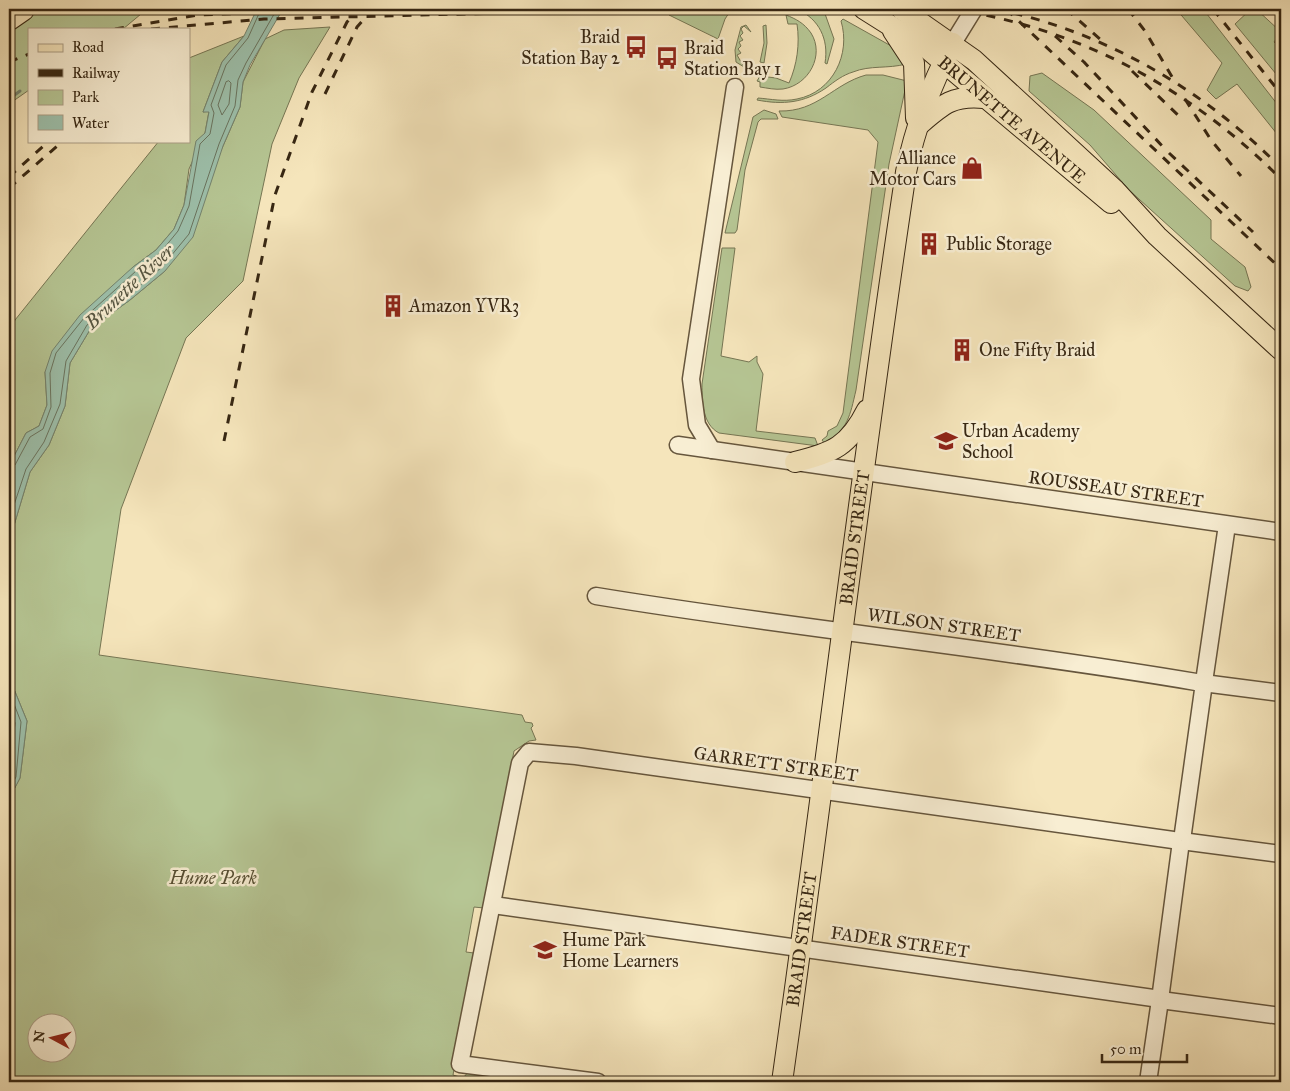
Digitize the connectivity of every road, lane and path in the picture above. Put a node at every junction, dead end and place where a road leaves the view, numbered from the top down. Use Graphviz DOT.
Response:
graph roads {
  1 [pos="22,9"];
  2 [pos="864,9"];
  3 [pos="974,9"];
  4 [pos="894,16"];
  5 [pos="9,18"];
  6 [pos="953,44"];
  7 [pos="943,62"];
  8 [pos="740,88"];
  9 [pos="984,98"];
  10 [pos="916,127"];
  11 [pos="1158,236"];
  12 [pos="1281,350"];
  13 [pos="872,401"];
  14 [pos="678,445"];
  15 [pos="712,450"];
  16 [pos="796,462"];
  17 [pos="862,471"];
  18 [pos="1227,525"];
  19 [pos="1281,532"];
  20 [pos="596,596"];
  21 [pos="844,631"];
  22 [pos="1204,683"];
  23 [pos="1281,693"];
  24 [pos="823,790"];
  25 [pos="1181,841"];
  26 [pos="1281,854"];
  27 [pos="493,905"];
  28 [pos="800,948"];
  29 [pos="1160,1000"];
  30 [pos="1281,1016"];
  31 [pos="598,1082"];
  32 [pos="782,1082"];
  33 [pos="1148,1082"];
  1 -- 5 [label="highway"];
  2 -- 4 [label="main road, BRUNETTE AVENUE"];
  3 -- 6 [label="street, BRAID STREET"];
  4 -- 6 [label="main road, BRUNETTE AVENUE"];
  4 -- 7 [label="main road, BRUNETTE AVENUE"];
  4 -- 10 [label="main road"];
  6 -- 7 [label="main road, BRAID STREET"];
  6 -- 11 [label="main road, BRUNETTE AVENUE"];
  7 -- 9 [label="main road, BRUNETTE AVENUE"];
  7 -- 10 [label="main road, BRAID STREET"];
  8 -- 15 [label="street"];
  9 -- 10 [label="main road"];
  9 -- 11 [label="main road, BRUNETTE AVENUE"];
  10 -- 13 [label="main road, BRAID STREET"];
  11 -- 12 [label="main road, BRUNETTE AVENUE"];
  13 -- 16 [label="main road"];
  13 -- 17 [label="main road, BRAID STREET"];
  14 -- 15 [label="street, ROUSSEAU STREET"];
  15 -- 16 [label="street, ROUSSEAU STREET"];
  16 -- 17 [label="street, ROUSSEAU STREET"];
  17 -- 18 [label="street, ROUSSEAU STREET"];
  17 -- 21 [label="main road, BRAID STREET"];
  18 -- 19 [label="street, ROUSSEAU STREET"];
  18 -- 22 [label="street"];
  20 -- 21 [label="street, WILSON STREET"];
  21 -- 22 [label="street, WILSON STREET"];
  21 -- 24 [label="main road, BRAID STREET"];
  22 -- 23 [label="street, WILSON STREET"];
  22 -- 25 [label="street"];
  24 -- 25 [label="street, GARRETT STREET"];
  24 -- 27 [label="street, GARRETT STREET"];
  24 -- 28 [label="main road, BRAID STREET"];
  25 -- 26 [label="street, GARRETT STREET"];
  25 -- 29 [label="street"];
  27 -- 28 [label="street, FADER STREET"];
  27 -- 31 [label="street"];
  28 -- 29 [label="street, FADER STREET"];
  28 -- 32 [label="main road, BRAID STREET"];
  29 -- 30 [label="street, FADER STREET"];
  29 -- 33 [label="street"];
}
